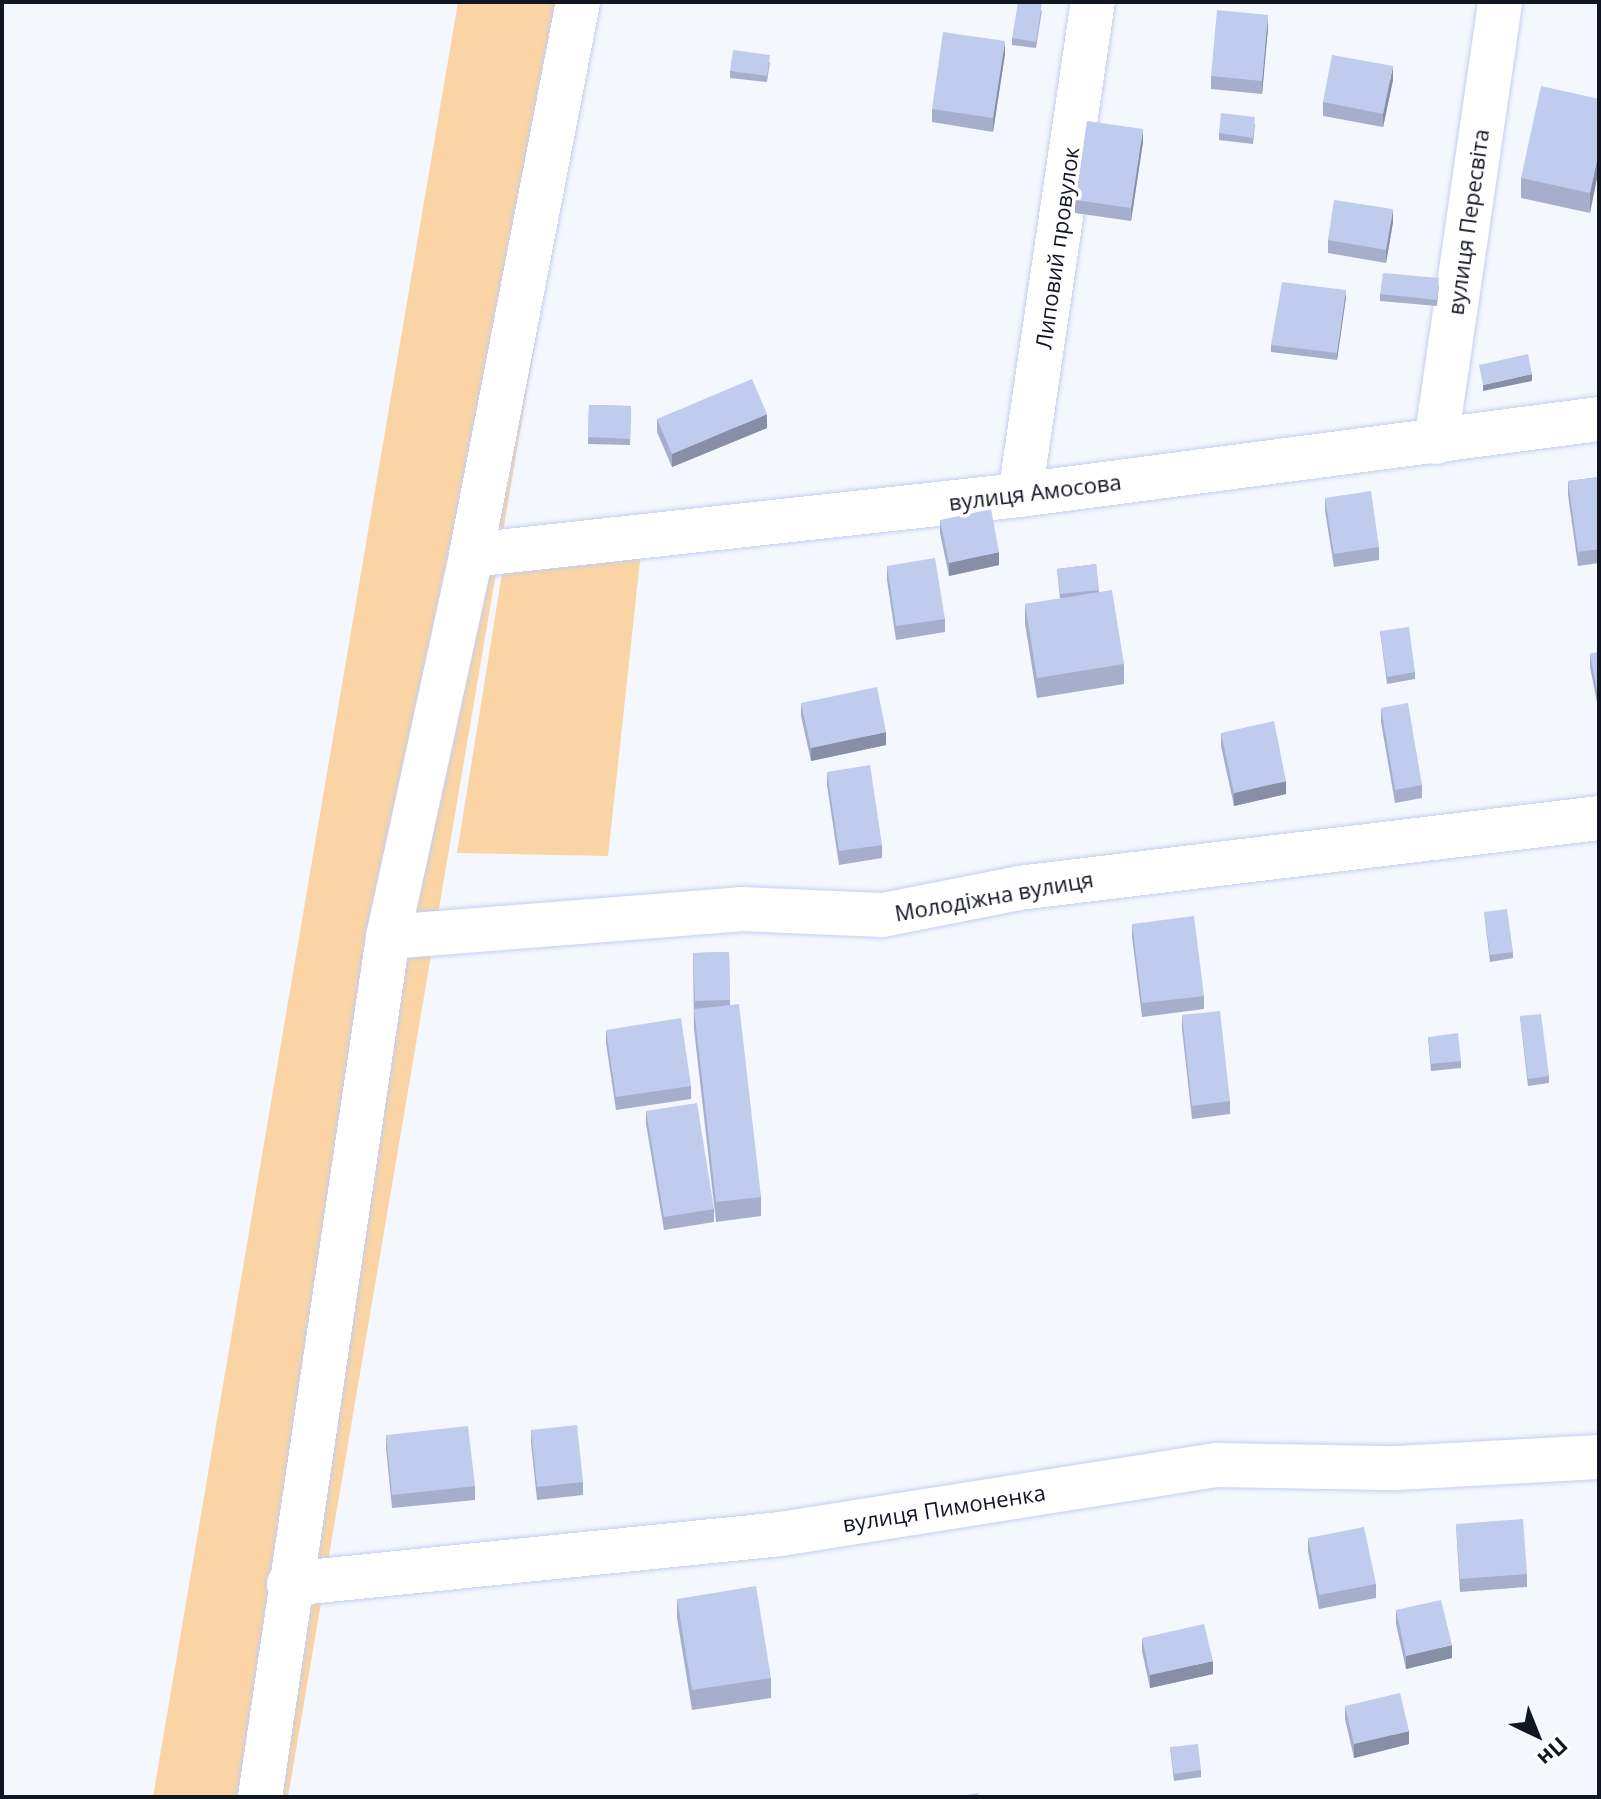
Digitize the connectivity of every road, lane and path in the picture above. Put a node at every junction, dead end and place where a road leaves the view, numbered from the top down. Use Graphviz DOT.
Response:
graph roads {
  1 [pos="578,2"];
  2 [pos="1093,2"];
  3 [pos="1500,2"];
  4 [pos="1599,419"];
  5 [pos="1436,442"];
  6 [pos="1020,495"];
  7 [pos="471,555"];
  8 [pos="1599,818"];
  9 [pos="388,937"];
  10 [pos="1599,1457"];
  11 [pos="289,1584"];
  12 [pos="260,1797"];
  1 -- 7 [label="street"];
  2 -- 6 [label="street, Липовий провулок"];
  3 -- 5 [label="street, вулиця Пересвіта"];
  4 -- 5 [label="street, вулиця Амосова"];
  5 -- 6 [label="street, вулиця Амосова"];
  6 -- 7 [label="street, вулиця Амосова"];
  7 -- 9 [label="street"];
  8 -- 9 [label="street, Молодіжна вулиця"];
  9 -- 11 [label="street"];
  10 -- 11 [label="street, вулиця Пимоненка"];
  11 -- 12 [label="street"];
}
